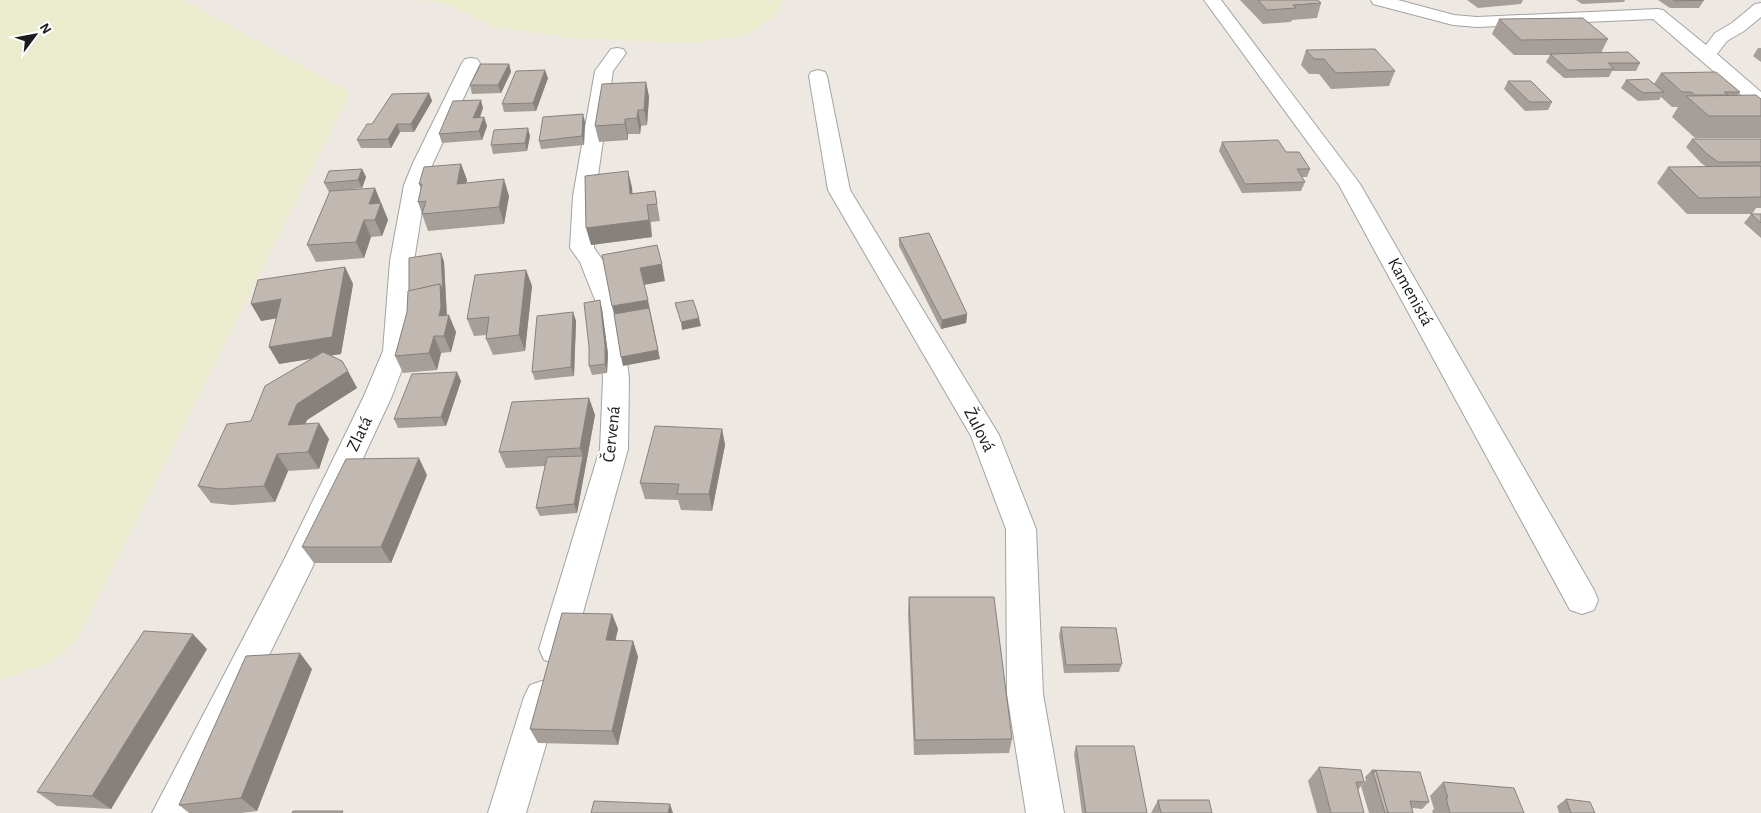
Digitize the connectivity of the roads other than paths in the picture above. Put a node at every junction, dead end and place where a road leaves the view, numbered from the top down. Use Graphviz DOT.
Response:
graph roads {
  1 [pos="1212,0"];
  2 [pos="1380,0"];
  3 [pos="1761,8"];
  4 [pos="617,53"];
  5 [pos="1707,55"];
  6 [pos="471,62"];
  7 [pos="818,76"];
  8 [pos="1761,102"];
  9 [pos="1582,600"];
  10 [pos="171,813"];
  11 [pos="507,813"];
  12 [pos="1045,813"];
  1 -- 9 [label="street, Kamenistá"];
  2 -- 5 [label="street"];
  3 -- 5 [label="street"];
  4 -- 11 [label="street, Červená"];
  5 -- 8 [label="street"];
  6 -- 10 [label="street, Zlatá"];
  7 -- 12 [label="street, Žulová"];
}
